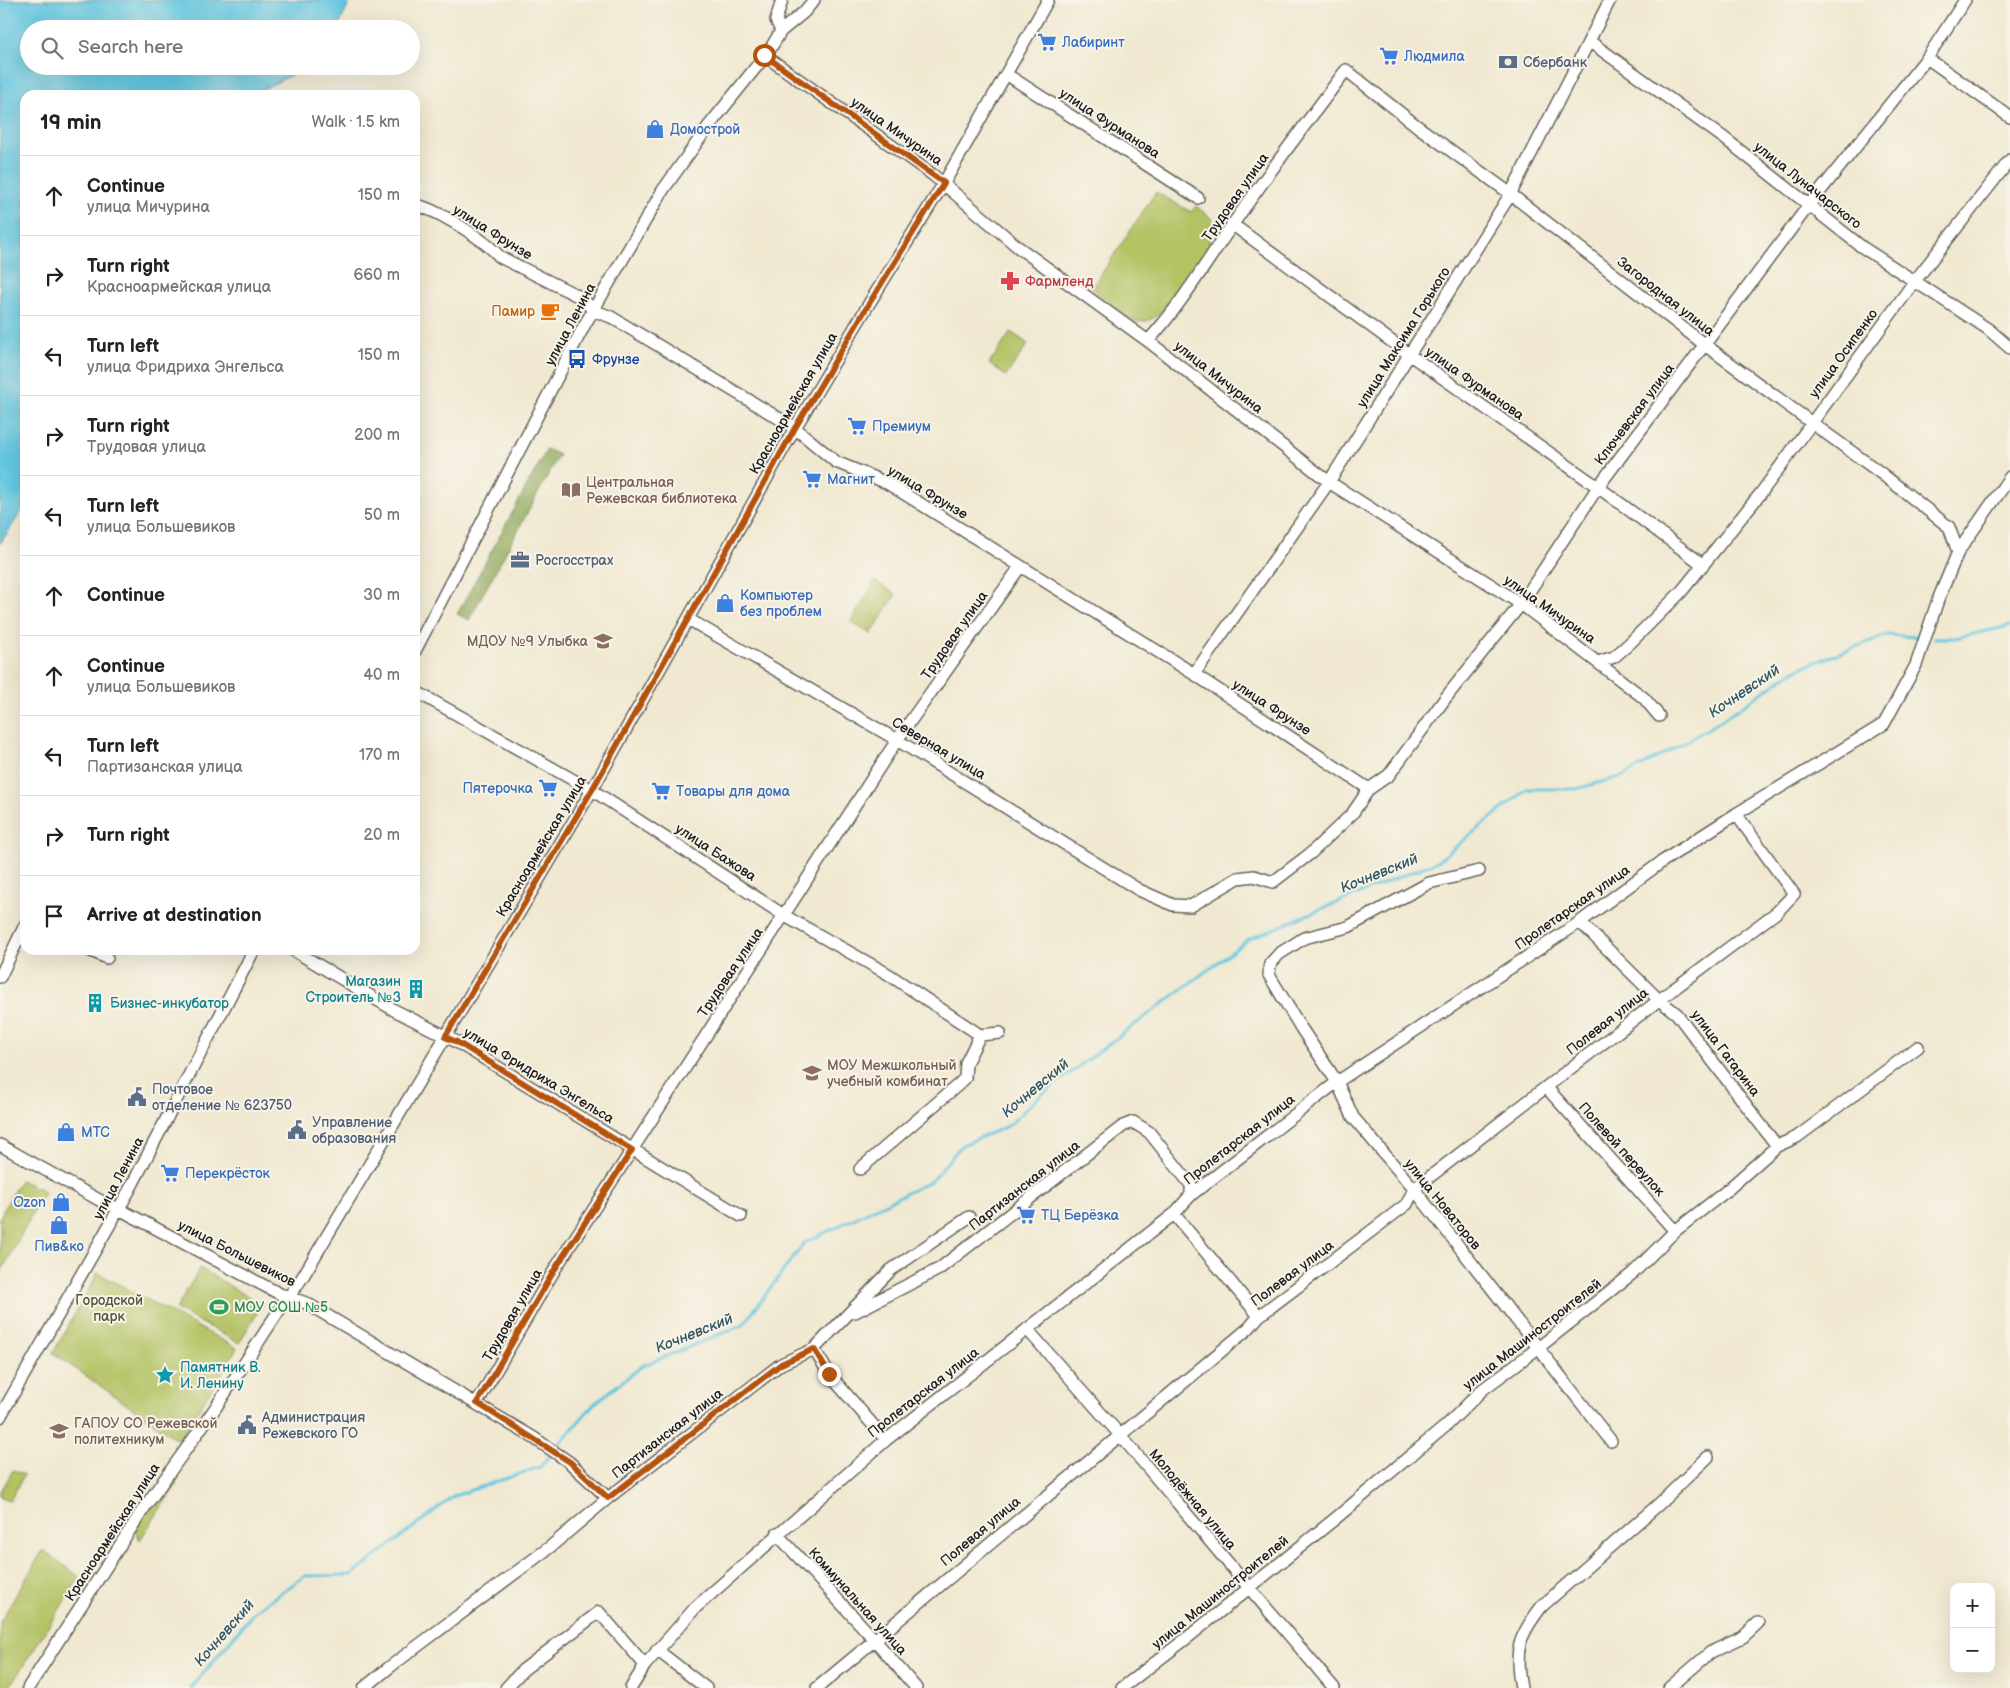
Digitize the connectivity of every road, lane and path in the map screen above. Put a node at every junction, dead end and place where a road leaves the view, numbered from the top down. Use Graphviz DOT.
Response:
graph roads {
  1 [pos="782,0"];
  2 [pos="814,0"];
  3 [pos="1048,0"];
  4 [pos="1610,0"];
  5 [pos="1965,0"];
  6 [pos="781,30"];
  7 [pos="1589,41"];
  8 [pos="764,55"];
  9 [pos="1927,58"];
  10 [pos="1346,70"];
  11 [pos="1006,74"];
  12 [pos="2010,118"];
  13 [pos="2010,160"];
  14 [pos="944,183"];
  15 [pos="1510,195"];
  16 [pos="1198,198"];
  17 [pos="1809,205"];
  18 [pos="420,207"];
  19 [pos="1232,224"];
  20 [pos="1914,282"];
  21 [pos="593,310"];
  22 [pos="1148,341"];
  23 [pos="1705,345"];
  24 [pos="2010,348"];
  25 [pos="1410,355"];
  26 [pos="1811,424"];
  27 [pos="795,428"];
  28 [pos="2010,477"];
  29 [pos="1329,482"];
  30 [pos="1598,488"];
  31 [pos="1958,552"];
  32 [pos="1702,564"];
  33 [pos="1020,567"];
  34 [pos="1521,604"];
  35 [pos="688,620"];
  36 [pos="420,641"];
  37 [pos="1598,662"];
  38 [pos="1194,674"];
  39 [pos="420,694"];
  40 [pos="1659,716"];
  41 [pos="897,740"];
  42 [pos="1369,789"];
  43 [pos="592,790"];
  44 [pos="1736,814"];
  45 [pos="1478,871"];
  46 [pos="785,916"];
  47 [pos="1580,922"];
  48 [pos="20,935"];
  49 [pos="101,955"];
  50 [pos="251,955"];
  51 [pos="301,955"];
  52 [pos="107,958"];
  53 [pos="0,977"];
  54 [pos="1659,1000"];
  55 [pos="1000,1033"];
  56 [pos="980,1035"];
  57 [pos="445,1037"];
  58 [pos="1918,1047"];
  59 [pos="1337,1082"];
  60 [pos="1546,1087"];
  61 [pos="0,1146"];
  62 [pos="1777,1146"];
  63 [pos="632,1150"];
  64 [pos="860,1169"];
  65 [pos="1414,1189"];
  66 [pos="1191,1195"];
  67 [pos="119,1209"];
  68 [pos="1174,1214"];
  69 [pos="742,1216"];
  70 [pos="969,1217"];
  71 [pos="1675,1231"];
  72 [pos="289,1297"];
  73 [pos="847,1316"];
  74 [pos="1259,1316"];
  75 [pos="1027,1329"];
  76 [pos="1538,1348"];
  77 [pos="814,1349"];
  78 [pos="477,1403"];
  79 [pos="0,1417"];
  80 [pos="1120,1435"];
  81 [pos="886,1440"];
  82 [pos="1611,1441"];
  83 [pos="1708,1457"];
  84 [pos="608,1498"];
  85 [pos="777,1534"];
  86 [pos="1248,1588"];
  87 [pos="1758,1623"];
  88 [pos="874,1639"];
  89 [pos="658,1650"];
  90 [pos="645,1664"];
  91 [pos="28,1688"];
  92 [pos="364,1688"];
  93 [pos="506,1688"];
  94 [pos="630,1688"];
  95 [pos="706,1688"];
  96 [pos="817,1688"];
  97 [pos="916,1688"];
  98 [pos="1122,1688"];
  99 [pos="1334,1688"];
  100 [pos="1521,1688"];
  101 [pos="1669,1688"];
  1 -- 6 [label="street"];
  2 -- 6 [label="street, улица Ленина"];
  3 -- 11 [label="street, Красноармейская улица"];
  4 -- 7 [label="street, улица Максима Горького"];
  5 -- 9 [label="street, Ключевская улица"];
  6 -- 8 [label="street, улица Ленина"];
  7 -- 15 [label="street, улица Максима Горького"];
  7 -- 17 [label="street, улица Луначарского"];
  8 -- 14 [label="street, улица Мичурина"];
  8 -- 21 [label="street, улица Ленина"];
  9 -- 12 [label="street"];
  9 -- 17 [label="street, Ключевская улица"];
  10 -- 15 [label="street, Загородная улица"];
  10 -- 19 [label="street, Трудовая улица"];
  11 -- 14 [label="street, Красноармейская улица"];
  11 -- 16 [label="street, улица Фурманова"];
  13 -- 20 [label="street, улица Осипенко"];
  14 -- 22 [label="street, улица Мичурина"];
  14 -- 27 [label="street, Красноармейская улица"];
  15 -- 23 [label="street, Загородная улица"];
  15 -- 25 [label="street, улица Максима Горького"];
  17 -- 20 [label="street, улица Луначарского"];
  17 -- 23 [label="street, Ключевская улица"];
  18 -- 21 [label="street, улица Фрунзе"];
  19 -- 22 [label="street, Трудовая улица"];
  19 -- 25 [label="street, улица Фурманова"];
  20 -- 24 [label="street, улица Луначарского"];
  20 -- 26 [label="street, улица Осипенко"];
  21 -- 27 [label="street, улица Фрунзе"];
  21 -- 36 [label="street, улица Ленина"];
  22 -- 29 [label="street, улица Мичурина"];
  23 -- 26 [label="street, Загородная улица"];
  23 -- 30 [label="street, Ключевская улица"];
  25 -- 29 [label="street, улица Максима Горького"];
  25 -- 30 [label="street, улица Фурманова"];
  26 -- 31 [label="street, Загородная улица"];
  26 -- 32 [label="street, улица Осипенко"];
  27 -- 33 [label="street, улица Фрунзе"];
  27 -- 35 [label="street, Красноармейская улица"];
  28 -- 31 [label="street, Пролетарская улица"];
  29 -- 34 [label="street, улица Мичурина"];
  29 -- 38 [label="street, улица Максима Горького"];
  30 -- 32 [label="street, улица Фурманова"];
  30 -- 34 [label="street, Ключевская улица"];
  31 -- 44 [label="street, Пролетарская улица"];
  32 -- 37 [label="street, улица Осипенко"];
  33 -- 38 [label="street, улица Фрунзе"];
  33 -- 41 [label="street, Трудовая улица"];
  34 -- 37 [label="street, улица Мичурина"];
  34 -- 42 [label="street, Ключевская улица"];
  35 -- 41 [label="street, Северная улица"];
  35 -- 43 [label="street, Красноармейская улица"];
  37 -- 40 [label="street, улица Мичурина"];
  38 -- 42 [label="street, улица Фрунзе"];
  39 -- 43 [label="street, улица Бажова"];
  41 -- 42 [label="street, Северная улица"];
  41 -- 46 [label="street, Трудовая улица"];
  43 -- 46 [label="street, улица Бажова"];
  43 -- 57 [label="street, Красноармейская улица"];
  44 -- 47 [label="street, Пролетарская улица"];
  44 -- 54 [label="street, Полевая улица"];
  45 -- 59 [label="street, улица Новаторов"];
  46 -- 56 [label="street, улица Бажова"];
  46 -- 63 [label="street, Трудовая улица"];
  47 -- 54 [label="street, улица Гагарина"];
  47 -- 59 [label="street, Пролетарская улица"];
  48 -- 53 [label="street"];
  49 -- 52 [label="street"];
  50 -- 67 [label="street, улица Ленина"];
  51 -- 57 [label="street, улица Фридриха Энгельса"];
  54 -- 60 [label="street, Полевая улица"];
  54 -- 62 [label="street, улица Гагарина"];
  55 -- 56 [label="street"];
  56 -- 64 [label="street"];
  57 -- 63 [label="street, улица Фридриха Энгельса"];
  57 -- 72 [label="street, Красноармейская улица"];
  58 -- 62 [label="street, улица Машиностроителей"];
  59 -- 65 [label="street, улица Новаторов"];
  59 -- 66 [label="street, Пролетарская улица"];
  60 -- 65 [label="street, Полевая улица"];
  60 -- 71 [label="street, Полевой переулок"];
  61 -- 67 [label="street, улица Большевиков"];
  62 -- 71 [label="street, улица Машиностроителей"];
  63 -- 69 [label="street, улица Фридриха Энгельса"];
  63 -- 78 [label="street, Трудовая улица"];
  65 -- 74 [label="street, Полевая улица"];
  65 -- 76 [label="street, улица Новаторов"];
  66 -- 68 [label="street, Пролетарская улица"];
  66 -- 73 [label="street, Партизанская улица"];
  67 -- 72 [label="street, улица Большевиков"];
  67 -- 79 [label="street, улица Ленина"];
  68 -- 74 [label="street"];
  68 -- 75 [label="street, Пролетарская улица"];
  70 -- 73 [label="street, Партизанская улица"];
  71 -- 76 [label="street, улица Машиностроителей"];
  72 -- 78 [label="street, улица Большевиков"];
  72 -- 91 [label="street, Красноармейская улица"];
  73 -- 77 [label="street, Партизанская улица"];
  74 -- 80 [label="street, Полевая улица"];
  75 -- 80 [label="street, Молодёжная улица"];
  75 -- 81 [label="street, Пролетарская улица"];
  76 -- 82 [label="street, улица Новаторов"];
  76 -- 86 [label="street, улица Машиностроителей"];
  77 -- 81 [label="street"];
  77 -- 84 [label="street, Партизанская улица"];
  78 -- 84 [label="street, улица Большевиков"];
  80 -- 86 [label="street, Молодёжная улица"];
  80 -- 88 [label="street, Полевая улица"];
  81 -- 85 [label="street, Пролетарская улица"];
  83 -- 100 [label="street"];
  84 -- 92 [label="street, Партизанская улица"];
  85 -- 88 [label="street, Коммунальная улица"];
  85 -- 89 [label="street, Пролетарская улица"];
  86 -- 98 [label="street, улица Машиностроителей"];
  86 -- 99 [label="street, Молодёжная улица"];
  87 -- 101 [label="street"];
  88 -- 96 [label="street, Полевая улица"];
  88 -- 97 [label="street, Коммунальная улица"];
  89 -- 90 [label="street, Пролетарская улица"];
  89 -- 95 [label="street"];
  90 -- 93 [label="street"];
  90 -- 94 [label="street, Пролетарская улица"];
}
